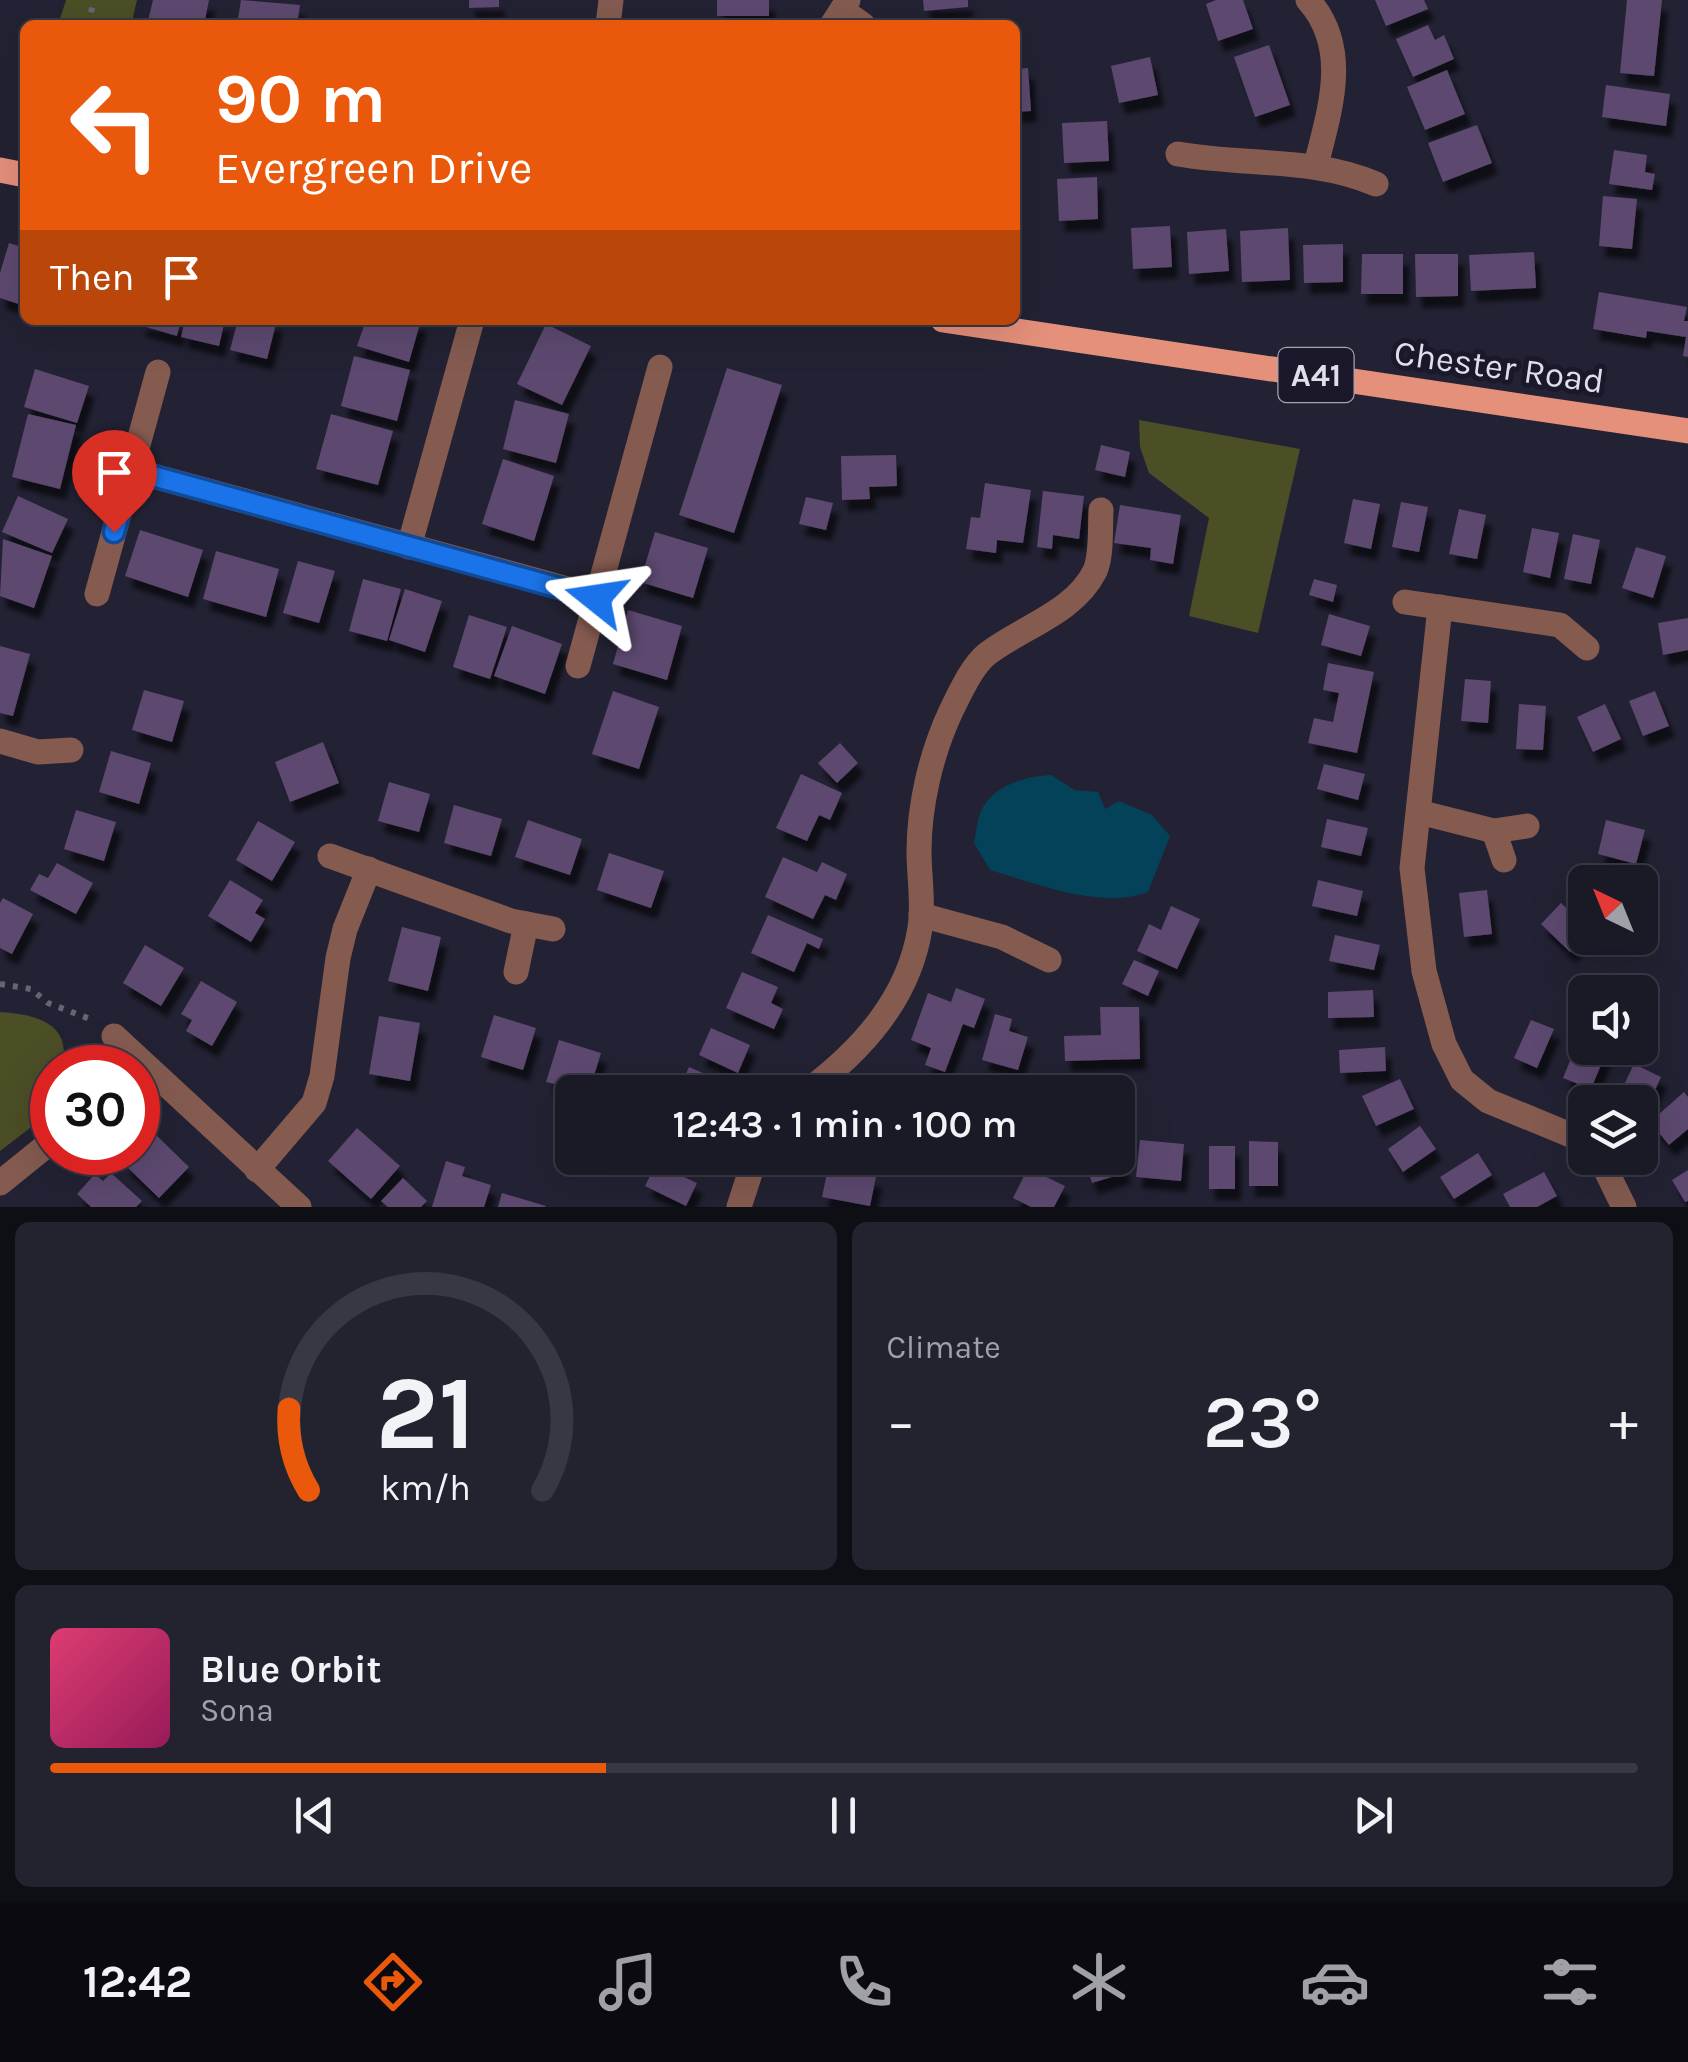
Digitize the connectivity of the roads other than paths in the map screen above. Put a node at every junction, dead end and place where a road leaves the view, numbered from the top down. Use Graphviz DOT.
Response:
graph roads {
  1 [pos="1308,0"];
  2 [pos="1178,154"];
  3 [pos="1316,165"];
  4 [pos="1376,184"];
  5 [pos="471,325"];
  6 [pos="977,325"];
  7 [pos="660,367"];
  8 [pos="158,372"];
  9 [pos="1688,431"];
  10 [pos="131,470"];
  11 [pos="1101,510"];
  12 [pos="410,546"];
  13 [pos="97,594"];
  14 [pos="596,598"];
  15 [pos="1405,602"];
  16 [pos="1440,607"];
  17 [pos="1587,648"];
  18 [pos="578,666"];
  19 [pos="0,741"];
  20 [pos="72,750"];
  21 [pos="1419,812"];
  22 [pos="1527,826"];
  23 [pos="1494,830"];
  24 [pos="330,856"];
  25 [pos="1504,860"];
  26 [pos="369,869"];
  27 [pos="920,915"];
  28 [pos="526,924"];
  29 [pos="553,929"];
  30 [pos="1049,960"];
  31 [pos="516,972"];
  32 [pos="114,1036"];
  33 [pos="121,1045"];
  34 [pos="829,1075"];
  35 [pos="160,1087"];
  36 [pos="1568,1134"];
  37 [pos="30,1159"];
  38 [pos="257,1170"];
  39 [pos="749,1175"];
  40 [pos="1608,1175"];
  41 [pos="0,1183"];
  42 [pos="299,1207"];
  43 [pos="739,1207"];
  44 [pos="1624,1207"];
  1 -- 3 [label="street"];
  2 -- 3 [label="street"];
  3 -- 4 [label="street"];
  5 -- 12 [label="street"];
  6 -- 9 [label="main road, Chester Road / A41"];
  7 -- 14 [label="street"];
  8 -- 10 [label="street"];
  10 -- 12 [label="street"];
  10 -- 13 [label="street"];
  11 -- 27 [label="street"];
  12 -- 14 [label="street"];
  14 -- 18 [label="street"];
  15 -- 16 [label="street"];
  16 -- 17 [label="street"];
  16 -- 21 [label="street"];
  19 -- 20 [label="street"];
  21 -- 23 [label="street"];
  21 -- 36 [label="street"];
  22 -- 23 [label="street"];
  23 -- 25 [label="street"];
  24 -- 26 [label="street"];
  26 -- 28 [label="street"];
  26 -- 38 [label="street"];
  27 -- 30 [label="street"];
  27 -- 34 [label="street"];
  28 -- 29 [label="street"];
  28 -- 31 [label="street"];
  32 -- 33 [label="street"];
  35 -- 38 [label="street"];
  37 -- 41 [label="street"];
  38 -- 42 [label="street"];
  39 -- 43 [label="street"];
  40 -- 44 [label="street"];
}
